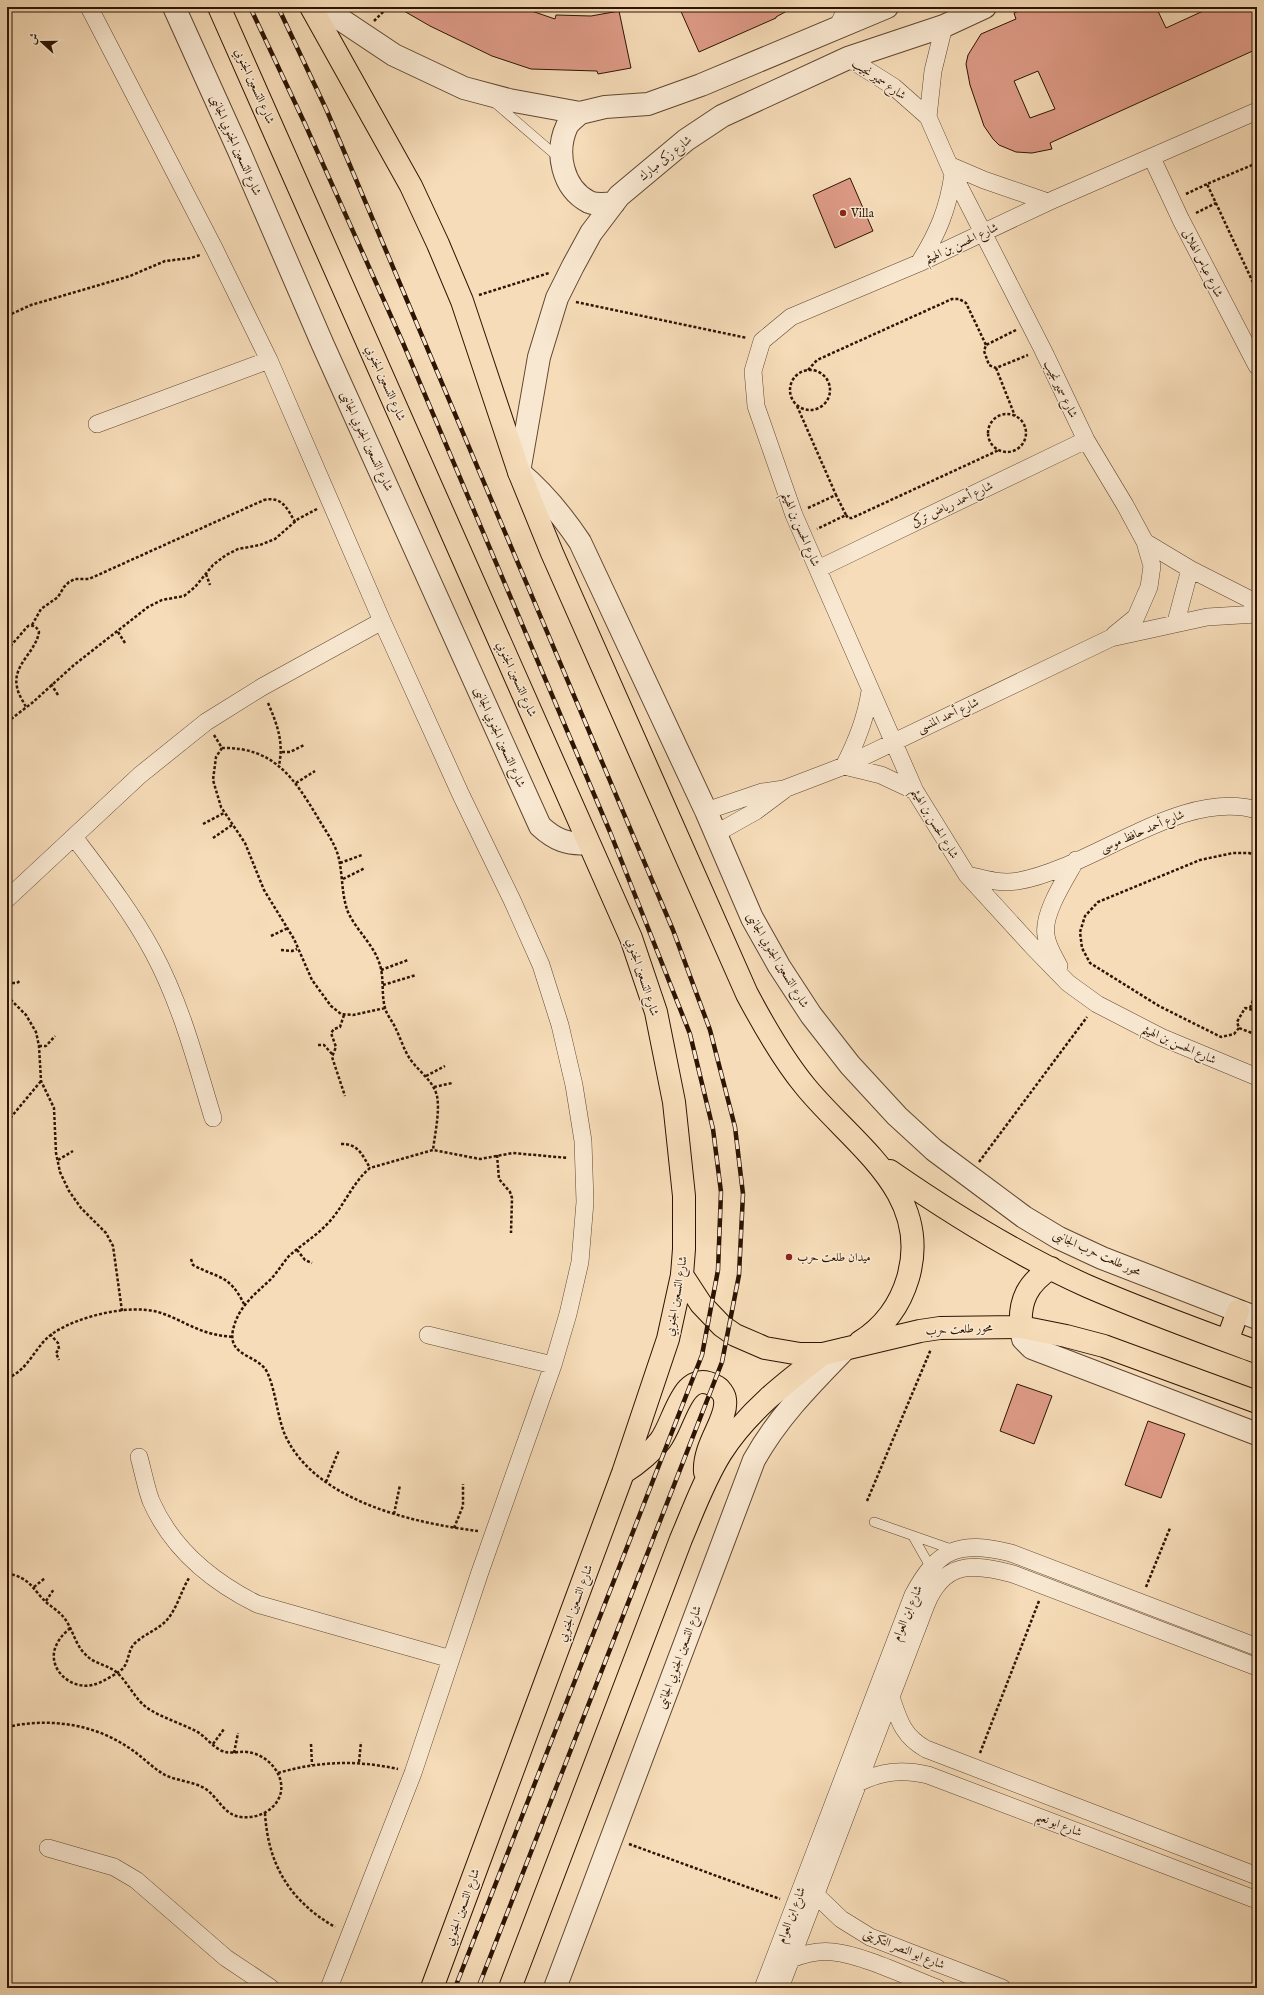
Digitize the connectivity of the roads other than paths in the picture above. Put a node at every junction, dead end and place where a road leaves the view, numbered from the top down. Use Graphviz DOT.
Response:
graph roads {
  1 [pos="89,7"];
  2 [pos="174,7"];
  3 [pos="219,7"];
  4 [pos="311,7"];
  5 [pos="322,7"];
  6 [pos="847,7"];
  7 [pos="887,7"];
  8 [pos="985,7"];
  9 [pos="944,26"];
  10 [pos="836,30"];
  11 [pos="848,58"];
  12 [pos="484,94"];
  13 [pos="1257,111"];
  14 [pos="580,113"];
  15 [pos="928,117"];
  16 [pos="1152,158"];
  17 [pos="561,159"];
  18 [pos="951,170"];
  19 [pos="1048,202"];
  20 [pos="614,203"];
  21 [pos="983,232"];
  22 [pos="919,262"];
  23 [pos="269,360"];
  24 [pos="1257,366"];
  25 [pos="97,424"];
  26 [pos="1086,440"];
  27 [pos="519,472"];
  28 [pos="1145,542"];
  29 [pos="818,569"];
  30 [pos="1190,569"];
  31 [pos="1257,603"];
  32 [pos="1257,614"];
  33 [pos="382,621"];
  34 [pos="1176,622"];
  35 [pos="1111,638"];
  36 [pos="870,691"];
  37 [pos="893,740"];
  38 [pos="844,766"];
  39 [pos="784,790"];
  40 [pos="914,791"];
  41 [pos="1257,810"];
  42 [pos="706,811"];
  43 [pos="715,834"];
  44 [pos="74,837"];
  45 [pos="588,843"];
  46 [pos="1076,860"];
  47 [pos="967,875"];
  48 [pos="7,899"];
  49 [pos="1068,983"];
  50 [pos="1257,1077"];
  51 [pos="897,1116"];
  52 [pos="213,1118"];
  53 [pos="874,1160"];
  54 [pos="1051,1268"];
  55 [pos="682,1275"];
  56 [pos="1247,1315"];
  57 [pos="1021,1327"];
  58 [pos="428,1335"];
  59 [pos="1227,1341"];
  60 [pos="850,1347"];
  61 [pos="1257,1352"];
  62 [pos="823,1354"];
  63 [pos="553,1365"];
  64 [pos="1257,1402"];
  65 [pos="1257,1434"];
  66 [pos="140,1457"];
  67 [pos="623,1473"];
  68 [pos="706,1482"];
  69 [pos="874,1522"];
  70 [pos="914,1538"];
  71 [pos="954,1550"];
  72 [pos="931,1568"];
  73 [pos="1135,1601"];
  74 [pos="1123,1616"];
  75 [pos="1257,1647"];
  76 [pos="451,1659"];
  77 [pos="1257,1667"];
  78 [pos="891,1697"];
  79 [pos="858,1783"];
  80 [pos="48,1848"];
  81 [pos="1257,1876"];
  82 [pos="804,1896"];
  83 [pos="1257,1900"];
  84 [pos="791,1960"];
  85 [pos="271,1988"];
  86 [pos="329,1988"];
  87 [pos="432,1988"];
  88 [pos="510,1988"];
  89 [pos="554,1988"];
  90 [pos="763,1988"];
  91 [pos="780,1988"];
  92 [pos="938,1988"];
  93 [pos="1002,1988"];
  1 -- 23 [label="street"];
  2 -- 45 [label="street, شارع التسعين الجنوبي الجانبى"];
  3 -- 45 [label="main road, شارع التسعين الجنوبي"];
  4 -- 27 [label="main road"];
  5 -- 12 [label="street"];
  6 -- 10 [label="street"];
  7 -- 10 [label="street"];
  8 -- 9 [label="street, شارع زكى مبارك"];
  9 -- 11 [label="street, شارع زكى مبارك"];
  9 -- 15 [label="street, شارع سمير نجيب"];
  10 -- 14 [label="street"];
  11 -- 15 [label="street, شارع سمير نجيب"];
  11 -- 20 [label="street, شارع زكى مبارك"];
  12 -- 14 [label="street"];
  12 -- 17 [label="lane"];
  13 -- 16 [label="street, شارع الحسن بن الهيثم"];
  14 -- 17 [label="street"];
  15 -- 18 [label="street, شارع سمير نجيب"];
  16 -- 19 [label="street, شارع الحسن بن الهيثم"];
  16 -- 24 [label="street, شارع عباس الهلالى"];
  17 -- 20 [label="street"];
  18 -- 19 [label="street"];
  18 -- 21 [label="street, شارع سمير نجيب"];
  18 -- 22 [label="street"];
  19 -- 21 [label="street, شارع الحسن بن الهيثم"];
  20 -- 27 [label="street, شارع زكى مبارك"];
  21 -- 22 [label="street, شارع الحسن بن الهيثم"];
  21 -- 26 [label="street, شارع سمير نجيب"];
  22 -- 29 [label="street, شارع الحسن بن الهيثم"];
  23 -- 25 [label="street"];
  23 -- 33 [label="street"];
  26 -- 28 [label="street, شارع سمير نجيب"];
  26 -- 29 [label="street, شارع أحمد رياض تركى"];
  27 -- 42 [label="street, شارع التسعين الجنوبي الجانبى"];
  27 -- 53 [label="main road"];
  28 -- 30 [label="street"];
  28 -- 35 [label="street, شارع أحمد المنسى"];
  29 -- 36 [label="street, شارع الحسن بن الهيثم"];
  30 -- 31 [label="street"];
  30 -- 34 [label="street"];
  32 -- 34 [label="street, شارع أحمد المنسى"];
  33 -- 44 [label="street"];
  33 -- 63 [label="street"];
  34 -- 35 [label="street, شارع أحمد المنسى"];
  35 -- 37 [label="street, شارع أحمد المنسى"];
  36 -- 37 [label="street, شارع الحسن بن الهيثم"];
  36 -- 38 [label="street"];
  37 -- 38 [label="street, شارع أحمد المنسى"];
  37 -- 40 [label="street, شارع الحسن بن الهيثم"];
  38 -- 39 [label="street, شارع أحمد المنسى"];
  38 -- 40 [label="street"];
  39 -- 42 [label="street, شارع أحمد المنسى"];
  39 -- 43 [label="street, شارع أحمد المنسى"];
  40 -- 47 [label="street, شارع الحسن بن الهيثم"];
  41 -- 46 [label="street, شارع أحمد حافظ موسى"];
  42 -- 43 [label="street, شارع التسعين الجنوبي الجانبى"];
  43 -- 51 [label="street, شارع التسعين الجنوبي الجانبى"];
  44 -- 48 [label="street"];
  44 -- 52 [label="street"];
  45 -- 55 [label="main road, شارع التسعين الجنوبي"];
  46 -- 47 [label="street, شارع أحمد حافظ موسى"];
  46 -- 49 [label="street"];
  47 -- 49 [label="street, شارع الحسن بن الهيثم"];
  49 -- 50 [label="street, شارع الحسن بن الهيثم"];
  51 -- 56 [label="street, محور طلعت حرب الجانبى"];
  53 -- 54 [label="main road"];
  53 -- 60 [label="main road"];
  54 -- 57 [label="main road"];
  54 -- 59 [label="main road"];
  55 -- 62 [label="main road, محور طلعت حرب"];
  55 -- 67 [label="main road, شارع التسعين الجنوبي"];
  56 -- 59 [label="main road"];
  57 -- 60 [label="main road, محور طلعت حرب"];
  57 -- 64 [label="main road, محور طلعت حرب"];
  57 -- 65 [label="street"];
  58 -- 63 [label="street"];
  59 -- 61 [label="main road"];
  60 -- 62 [label="main road, محور طلعت حرب"];
  60 -- 89 [label="street, شارع التسعين الجنوبي الجانبى"];
  62 -- 68 [label="main road"];
  63 -- 76 [label="street"];
  66 -- 76 [label="street"];
  67 -- 68 [label="main road"];
  67 -- 87 [label="main road, شارع التسعين الجنوبي"];
  68 -- 88 [label="main road"];
  69 -- 70 [label="lane"];
  70 -- 71 [label="lane"];
  70 -- 72 [label="lane"];
  71 -- 72 [label="street, شارع ابن العوام"];
  71 -- 73 [label="street, شارع ابن العوام"];
  72 -- 82 [label="street, شارع ابن العوام"];
  73 -- 74 [label="street"];
  73 -- 75 [label="street, شارع ابن العوام"];
  74 -- 77 [label="street, شارع ابن العوام"];
  74 -- 78 [label="street, شارع ابن العوام"];
  76 -- 86 [label="street"];
  78 -- 79 [label="street, شارع ابن العوام"];
  78 -- 81 [label="street, شارع ابو نعيم"];
  79 -- 82 [label="street, شارع ابن العوام"];
  79 -- 83 [label="street, شارع ابو نعيم"];
  80 -- 85 [label="street"];
  82 -- 84 [label="street, شارع ابن العوام"];
  82 -- 90 [label="street, شارع ابن العوام"];
  82 -- 93 [label="street, شارع ابو النصر التكريتى"];
  84 -- 91 [label="street, شارع ابن العوام"];
  84 -- 92 [label="street, شارع ابو النصر التكريتى"];
}
